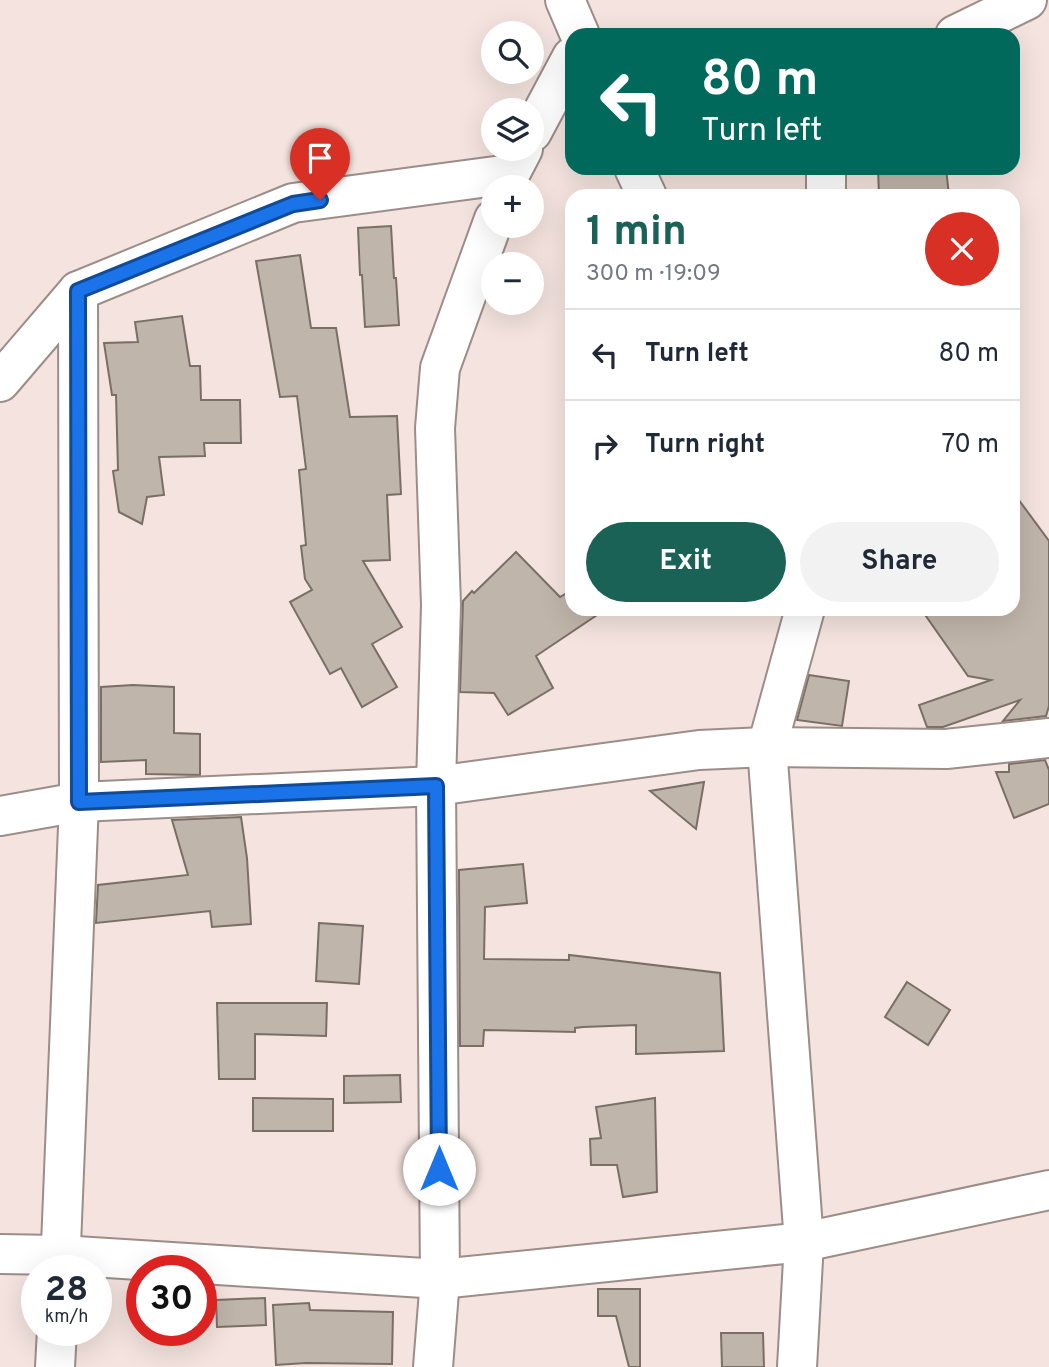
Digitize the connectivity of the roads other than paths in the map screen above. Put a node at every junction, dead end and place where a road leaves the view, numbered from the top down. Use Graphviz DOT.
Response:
graph roads {
  1 [pos="565,0"];
  2 [pos="1027,0"];
  3 [pos="578,28"];
  4 [pos="969,28"];
  5 [pos="565,70"];
  6 [pos="544,110"];
  7 [pos="512,170"];
  8 [pos="487,238"];
  9 [pos="78,291"];
  10 [pos="0,382"];
  11 [pos="803,616"];
  12 [pos="1049,738"];
  13 [pos="768,747"];
  14 [pos="436,786"];
  15 [pos="79,802"];
  16 [pos="0,816"];
  17 [pos="1049,1190"];
  18 [pos="804,1242"];
  19 [pos="0,1254"];
  20 [pos="60,1255"];
  21 [pos="21,1257"];
  22 [pos="112,1265"];
  23 [pos="440,1279"];
  24 [pos="56,1346"];
  25 [pos="55,1367"];
  26 [pos="433,1367"];
  27 [pos="797,1367"];
  1 -- 3 [label="street"];
  2 -- 4 [label="street"];
  5 -- 6 [label="street"];
  7 -- 9 [label="street"];
  8 -- 14 [label="street"];
  9 -- 10 [label="street"];
  9 -- 15 [label="street"];
  11 -- 13 [label="street"];
  12 -- 13 [label="street"];
  13 -- 14 [label="street"];
  13 -- 18 [label="street"];
  14 -- 15 [label="street"];
  14 -- 23 [label="street"];
  15 -- 16 [label="street"];
  15 -- 20 [label="street"];
  17 -- 18 [label="street"];
  18 -- 23 [label="street"];
  18 -- 27 [label="street"];
  19 -- 21 [label="street"];
  22 -- 23 [label="street"];
  23 -- 26 [label="street"];
  24 -- 25 [label="street"];
}
